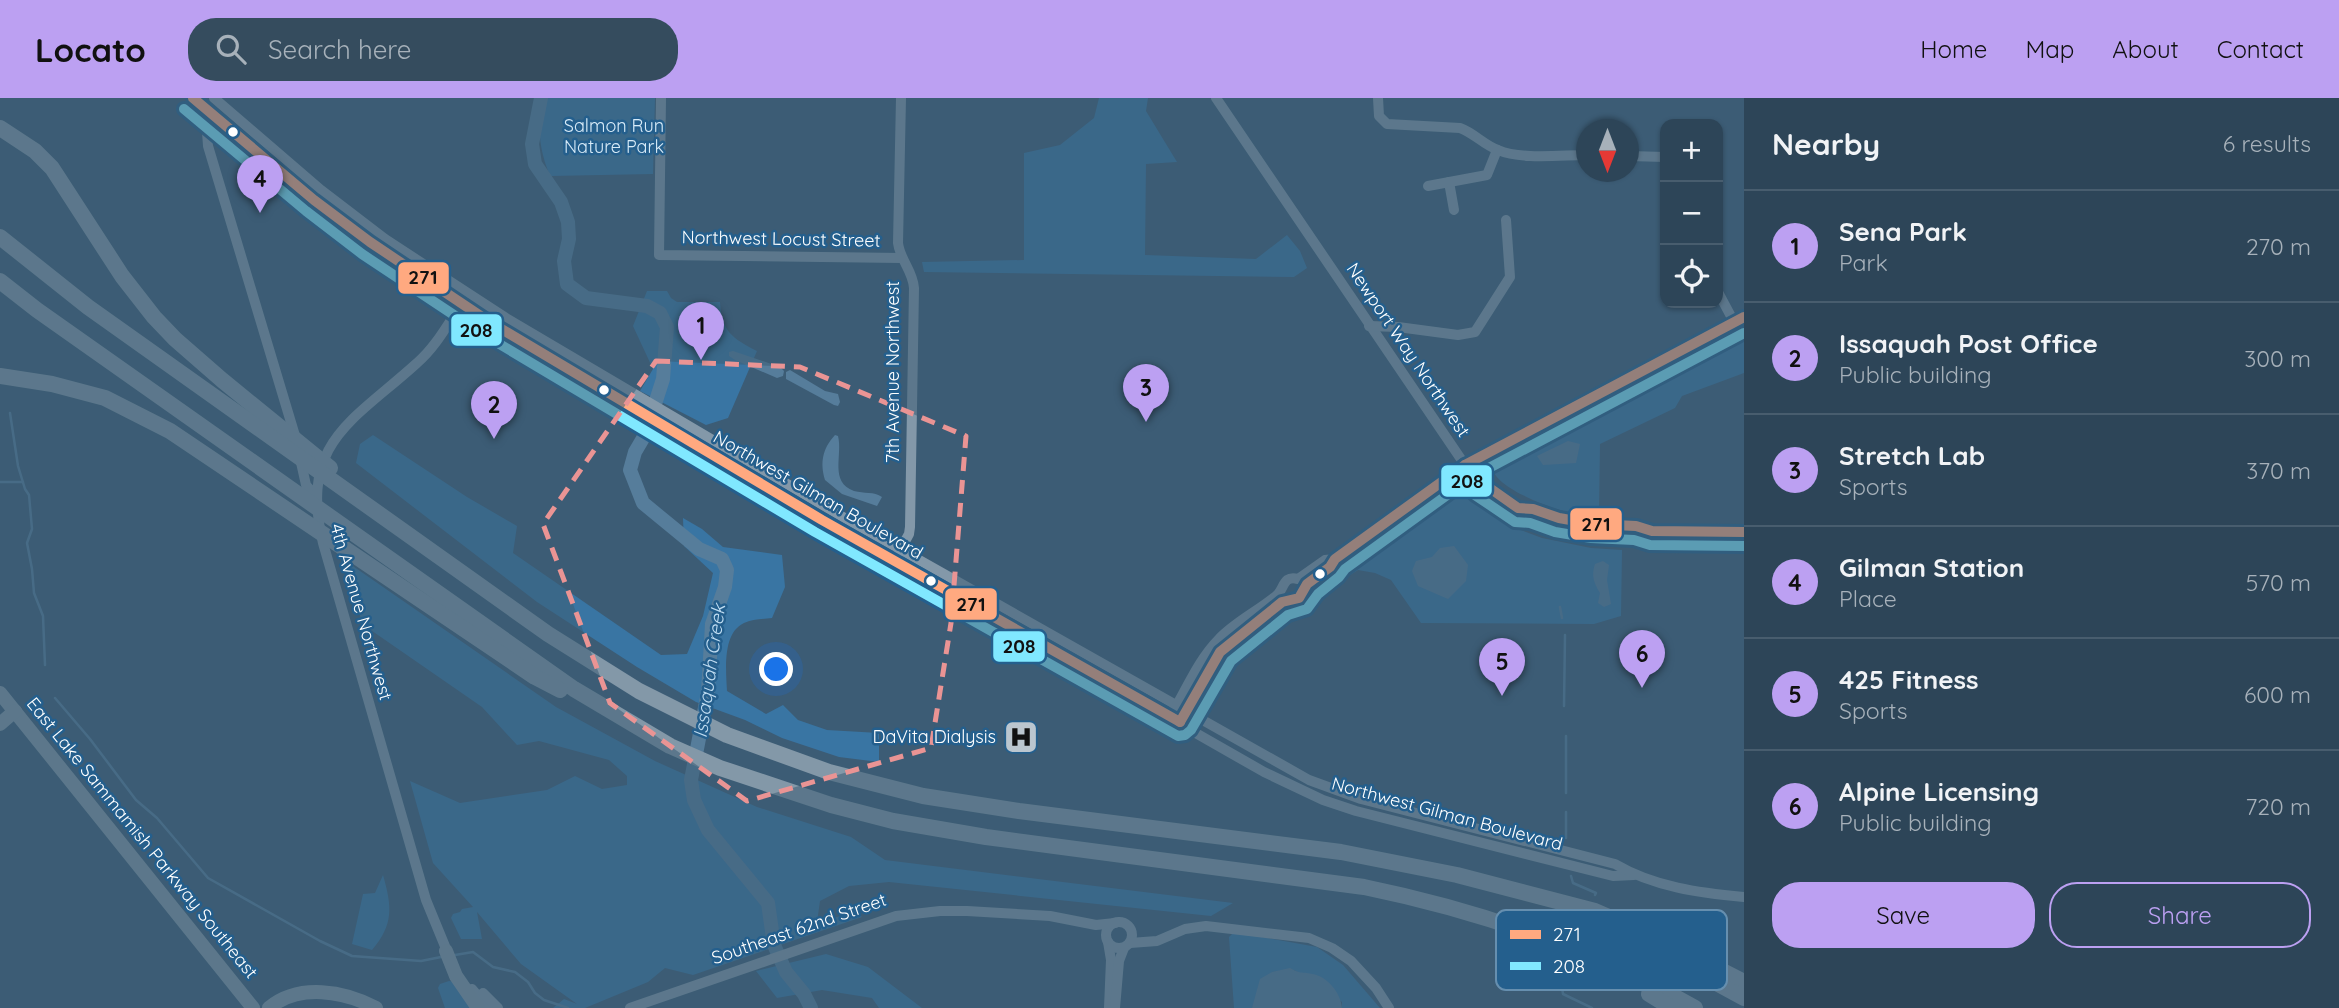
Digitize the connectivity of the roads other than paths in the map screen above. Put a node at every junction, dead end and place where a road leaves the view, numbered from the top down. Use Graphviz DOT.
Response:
graph roads {
  1 [pos="192,98"];
  2 [pos="214,98"];
  3 [pos="661,98"];
  4 [pos="901,98"];
  5 [pos="1216,98"];
  6 [pos="1378,98"];
  7 [pos="213,117"];
  8 [pos="4,128"];
  9 [pos="1497,150"];
  10 [pos="1576,155"];
  11 [pos="1639,156"];
  12 [pos="1660,156"];
  13 [pos="1450,182"];
  14 [pos="1428,186"];
  15 [pos="1454,210"];
  16 [pos="1506,220"];
  17 [pos="0,237"];
  18 [pos="902,258"];
  19 [pos="0,281"];
  20 [pos="464,299"];
  21 [pos="1723,299"];
  22 [pos="1739,320"];
  23 [pos="1369,326"];
  24 [pos="0,376"];
  25 [pos="0,383"];
  26 [pos="135,413"];
  27 [pos="674,424"];
  28 [pos="1465,465"];
  29 [pos="350,489"];
  30 [pos="316,496"];
  31 [pos="1744,532"];
  32 [pos="901,549"];
  33 [pos="895,561"];
  34 [pos="1301,584"];
  35 [pos="1281,589"];
  36 [pos="1288,600"];
  37 [pos="0,693"];
  38 [pos="1182,708"];
  39 [pos="15,711"];
  40 [pos="1175,719"];
  41 [pos="0,724"];
  42 [pos="637,728"];
  43 [pos="1457,875"];
  44 [pos="1634,875"];
  45 [pos="1744,897"];
  46 [pos="1556,910"];
  47 [pos="1591,910"];
  48 [pos="1027,916"];
  49 [pos="1496,921"];
  50 [pos="1115,923"];
  51 [pos="1131,929"];
  52 [pos="1173,933"];
  53 [pos="1107,940"];
  54 [pos="1127,946"];
  55 [pos="444,947"];
  56 [pos="454,967"];
  57 [pos="1727,973"];
  58 [pos="464,978"];
  59 [pos="1744,982"];
  60 [pos="1727,989"];
  61 [pos="1642,990"];
  62 [pos="1661,990"];
  63 [pos="1744,998"];
  64 [pos="253,1008"];
  65 [pos="268,1008"];
  66 [pos="376,1008"];
  67 [pos="478,1008"];
  68 [pos="488,1008"];
  69 [pos="498,1008"];
  70 [pos="630,1008"];
  71 [pos="1110,1008"];
  72 [pos="1115,1008"];
  73 [pos="1389,1008"];
  74 [pos="1672,1008"];
  75 [pos="1695,1008"];
  1 -- 7 [label="street, Northwest Gilman Boulevard"];
  2 -- 20 [label="street, Northwest Gilman Boulevard"];
  3 -- 18 [label="street, Northwest Locust Street"];
  4 -- 18 [label="street, 7th Avenue Northwest"];
  5 -- 23 [label="street, Newport Way Northwest"];
  6 -- 9 [label="street"];
  7 -- 20 [label="street, Northwest Gilman Boulevard"];
  7 -- 30 [label="street"];
  8 -- 29 [label="highway"];
  9 -- 10 [label="street"];
  9 -- 13 [label="street"];
  11 -- 12 [label="street"];
  13 -- 14 [label="street"];
  13 -- 15 [label="street"];
  16 -- 23 [label="street"];
  17 -- 29 [label="highway"];
  18 -- 32 [label="street, 7th Avenue Northwest"];
  19 -- 42 [label="highway"];
  20 -- 27 [label="street, Northwest Gilman Boulevard"];
  20 -- 30 [label="street, 4th Avenue Northwest"];
  21 -- 22 [label="street"];
  22 -- 28 [label="street, Newport Way Northwest"];
  23 -- 28 [label="street, Newport Way Northwest"];
  24 -- 26 [label="highway"];
  25 -- 26 [label="highway"];
  26 -- 42 [label="highway"];
  27 -- 32 [label="street, Northwest Gilman Boulevard"];
  27 -- 33 [label="street, Northwest Gilman Boulevard"];
  28 -- 31 [label="street"];
  28 -- 34 [label="street"];
  29 -- 43 [label="highway"];
  30 -- 55 [label="street, 4th Avenue Northwest"];
  32 -- 33 [label="street, 7th Avenue Northwest"];
  32 -- 38 [label="street, Northwest Gilman Boulevard"];
  33 -- 40 [label="street, Northwest Gilman Boulevard"];
  34 -- 35 [label="street"];
  34 -- 36 [label="street"];
  35 -- 36 [label="street"];
  35 -- 38 [label="street"];
  36 -- 38 [label="street"];
  37 -- 39 [label="main road, East Lake Sammamish Parkway Southeast"];
  38 -- 40 [label="street"];
  38 -- 44 [label="street, Northwest Gilman Boulevard"];
  39 -- 41 [label="main road"];
  39 -- 64 [label="main road, East Lake Sammamish Parkway Southeast"];
  40 -- 44 [label="street, Northwest Gilman Boulevard"];
  42 -- 49 [label="highway"];
  43 -- 46 [label="highway"];
  43 -- 47 [label="highway"];
  44 -- 45 [label="street, Northwest Gilman Boulevard"];
  48 -- 50 [label="street, Southeast 62nd Street"];
  48 -- 53 [label="street, Southeast 62nd Street"];
  48 -- 70 [label="street, Southeast 62nd Street"];
  50 -- 51 [label="street"];
  50 -- 53 [label="street"];
  51 -- 52 [label="street"];
  51 -- 54 [label="street"];
  52 -- 54 [label="street"];
  52 -- 73 [label="street"];
  53 -- 54 [label="street"];
  53 -- 71 [label="street"];
  54 -- 72 [label="street"];
  55 -- 56 [label="main road"];
  56 -- 58 [label="street"];
  56 -- 67 [label="main road"];
  57 -- 59 [label="highway"];
  58 -- 68 [label="street"];
  58 -- 69 [label="street"];
  60 -- 63 [label="highway"];
  61 -- 74 [label="highway"];
  62 -- 75 [label="highway"];
  65 -- 66 [label="main road"];
}
